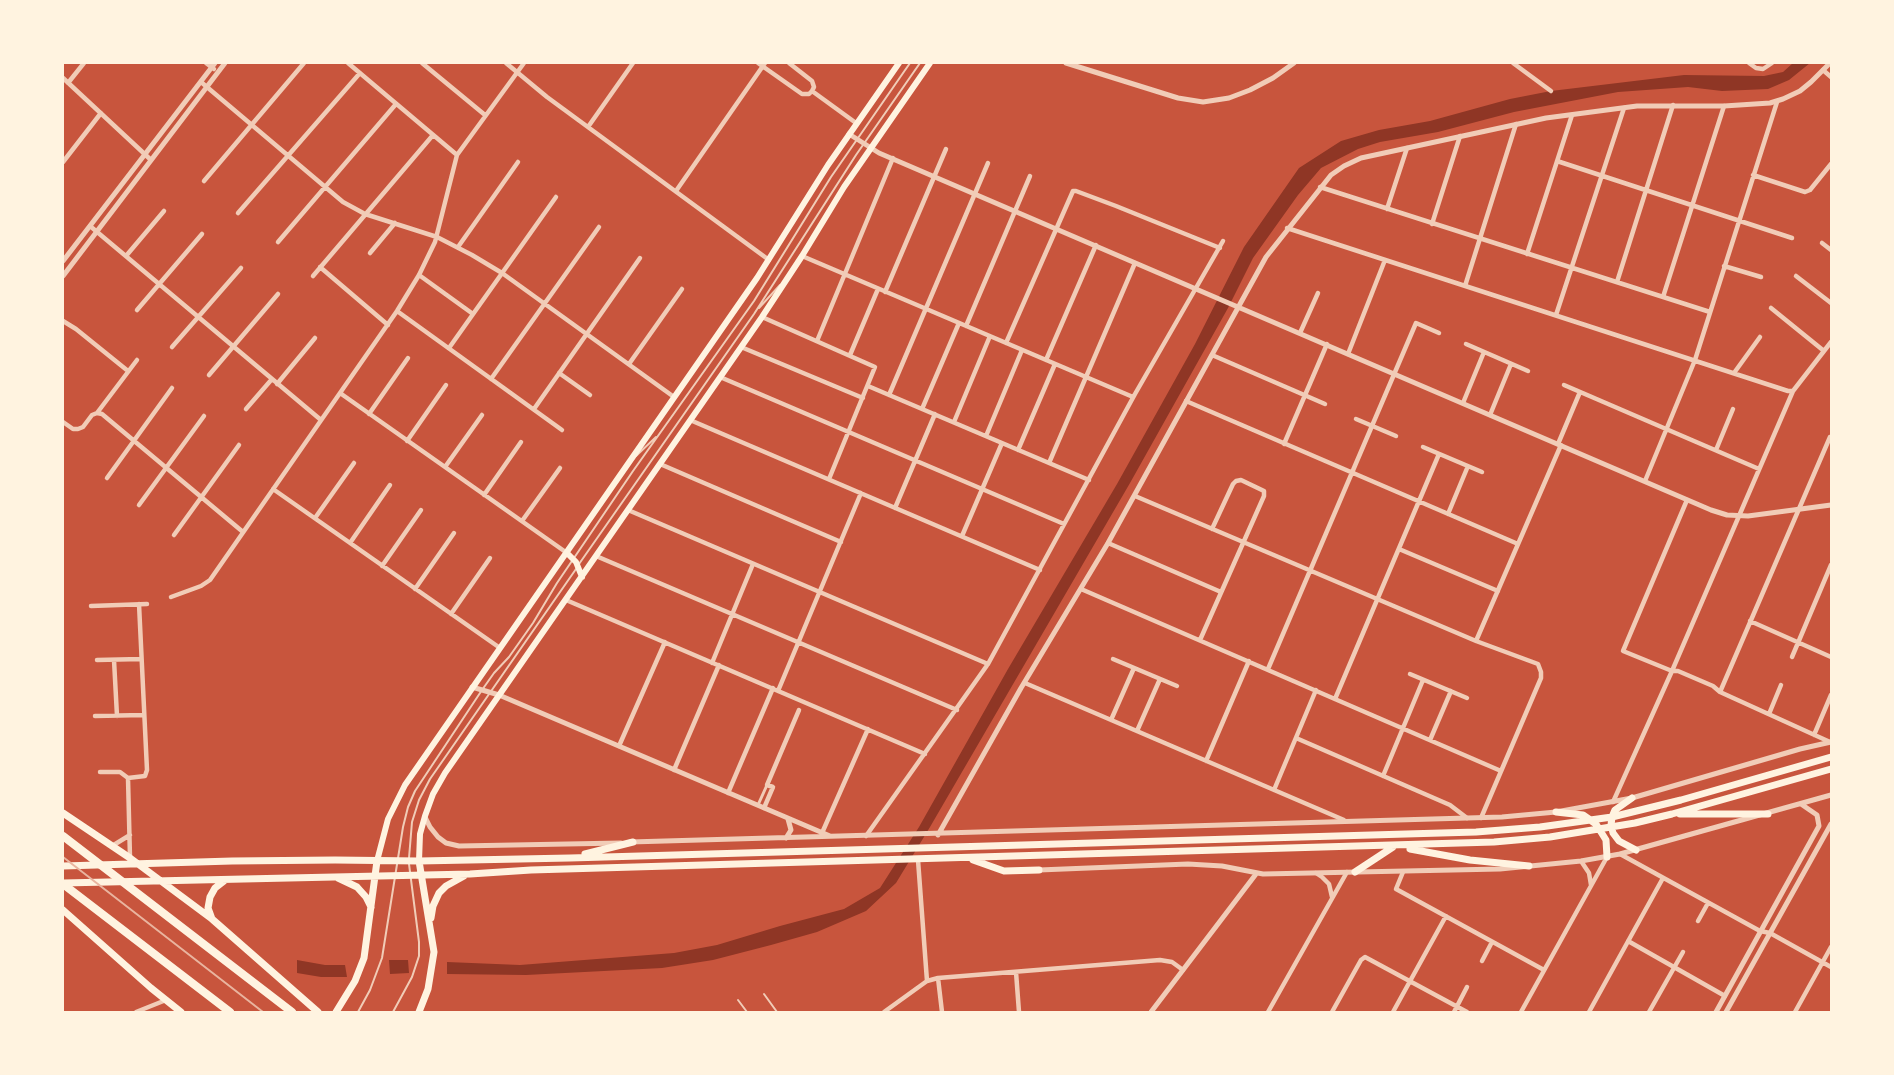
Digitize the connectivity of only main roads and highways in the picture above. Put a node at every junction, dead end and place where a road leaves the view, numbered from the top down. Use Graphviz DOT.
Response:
graph roads {
  1 [pos="898,63"];
  2 [pos="930,63"];
  3 [pos="567,553"];
  4 [pos="582,577"];
  5 [pos="1831,757"];
  6 [pos="1831,769"];
  7 [pos="1632,798"];
  8 [pos="1556,812"];
  9 [pos="63,813"];
  10 [pos="1672,814"];
  11 [pos="1768,814"];
  12 [pos="1612,817"];
  13 [pos="1592,820"];
  14 [pos="1611,828"];
  15 [pos="1601,830"];
  16 [pos="63,836"];
  17 [pos="633,842"];
  18 [pos="1394,846"];
  19 [pos="1636,850"];
  20 [pos="1607,857"];
  21 [pos="570,858"];
  22 [pos="968,858"];
  23 [pos="377,861"];
  24 [pos="419,861"];
  25 [pos="138,864"];
  26 [pos="63,866"];
  27 [pos="1529,866"];
  28 [pos="1039,870"];
  29 [pos="1351,872"];
  30 [pos="470,874"];
  31 [pos="422,875"];
  32 [pos="375,876"];
  33 [pos="336,877"];
  34 [pos="226,879"];
  35 [pos="162,881"];
  36 [pos="63,883"];
  37 [pos="372,909"];
  38 [pos="63,910"];
  39 [pos="212,919"];
  40 [pos="430,924"];
  41 [pos="178,1010"];
  42 [pos="230,1012"];
  43 [pos="292,1012"];
  44 [pos="318,1012"];
  45 [pos="336,1012"];
  46 [pos="418,1012"];
  1 -- 3 [label="main road"];
  2 -- 4 [label="main road"];
  3 -- 4 [label="main road"];
  3 -- 23 [label="main road"];
  4 -- 24 [label="main road"];
  5 -- 12 [label="main road"];
  6 -- 10 [label="main road"];
  7 -- 12 [label="main road"];
  8 -- 13 [label="main road"];
  9 -- 25 [label="main road"];
  10 -- 11 [label="main road"];
  10 -- 14 [label="main road"];
  12 -- 13 [label="main road"];
  12 -- 14 [label="main road"];
  13 -- 15 [label="main road"];
  13 -- 21 [label="main road"];
  14 -- 15 [label="main road"];
  14 -- 19 [label="main road"];
  15 -- 18 [label="main road"];
  15 -- 20 [label="main road"];
  16 -- 43 [label="highway"];
  17 -- 21 [label="main road"];
  18 -- 22 [label="main road"];
  18 -- 27 [label="main road"];
  18 -- 29 [label="main road"];
  21 -- 24 [label="main road"];
  22 -- 28 [label="main road"];
  22 -- 30 [label="main road"];
  23 -- 24 [label="main road"];
  23 -- 25 [label="main road"];
  23 -- 32 [label="main road"];
  24 -- 31 [label="main road"];
  25 -- 26 [label="main road"];
  25 -- 35 [label="main road"];
  30 -- 31 [label="main road"];
  30 -- 40 [label="main road"];
  31 -- 32 [label="main road"];
  31 -- 40 [label="main road"];
  32 -- 33 [label="main road"];
  32 -- 37 [label="main road"];
  33 -- 34 [label="main road"];
  33 -- 37 [label="main road"];
  34 -- 35 [label="main road"];
  34 -- 39 [label="main road"];
  35 -- 36 [label="main road"];
  35 -- 39 [label="main road"];
  36 -- 42 [label="highway"];
  37 -- 45 [label="main road"];
  38 -- 41 [label="main road"];
  39 -- 44 [label="main road"];
  40 -- 46 [label="main road"];
}
